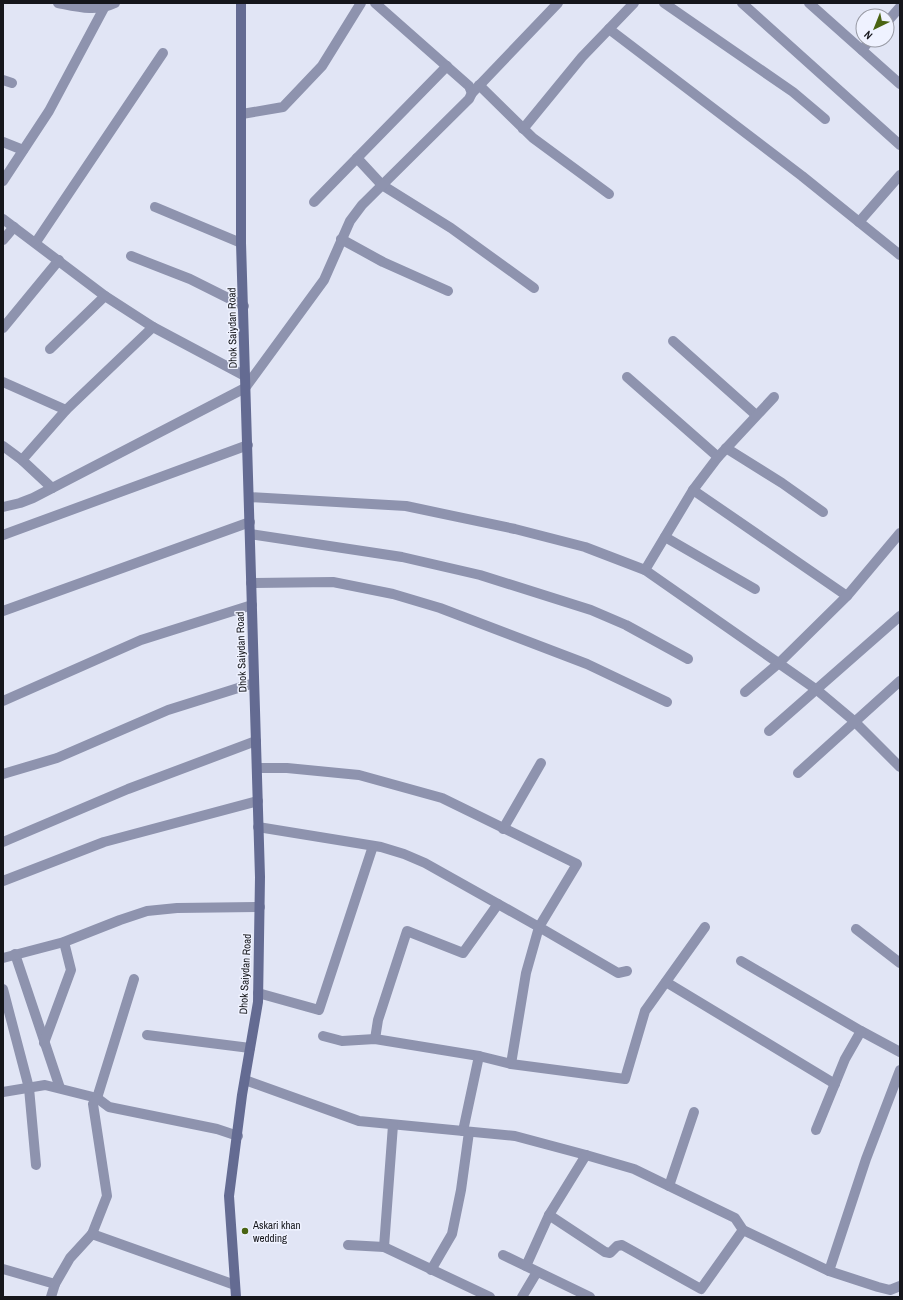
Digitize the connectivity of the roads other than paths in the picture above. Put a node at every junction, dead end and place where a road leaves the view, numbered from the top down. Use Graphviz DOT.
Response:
graph roads {
  1 [pos="58,3"];
  2 [pos="115,3"];
  3 [pos="241,3"];
  4 [pos="361,3"];
  5 [pos="375,3"];
  6 [pos="558,3"];
  7 [pos="634,3"];
  8 [pos="664,3"];
  9 [pos="742,3"];
  10 [pos="809,3"];
  11 [pos="104,8"];
  12 [pos="609,29"];
  13 [pos="862,50"];
  14 [pos="163,53"];
  15 [pos="446,66"];
  16 [pos="900,84"];
  17 [pos="479,85"];
  18 [pos="472,93"];
  19 [pos="242,114"];
  20 [pos="825,119"];
  21 [pos="523,129"];
  22 [pos="3,142"];
  23 [pos="900,145"];
  24 [pos="23,150"];
  25 [pos="357,158"];
  26 [pos="900,175"];
  27 [pos="3,181"];
  28 [pos="382,185"];
  29 [pos="609,194"];
  30 [pos="314,202"];
  31 [pos="155,207"];
  32 [pos="3,219"];
  33 [pos="859,222"];
  34 [pos="14,227"];
  35 [pos="341,239"];
  36 [pos="3,240"];
  37 [pos="36,242"];
  38 [pos="241,242"];
  39 [pos="900,255"];
  40 [pos="131,256"];
  41 [pos="59,260"];
  42 [pos="534,288"];
  43 [pos="448,291"];
  44 [pos="105,296"];
  45 [pos="244,306"];
  46 [pos="153,327"];
  47 [pos="3,328"];
  48 [pos="673,341"];
  49 [pos="50,349"];
  50 [pos="245,376"];
  51 [pos="627,377"];
  52 [pos="3,382"];
  53 [pos="245,388"];
  54 [pos="774,396"];
  55 [pos="66,410"];
  56 [pos="756,415"];
  57 [pos="248,445"];
  58 [pos="3,446"];
  59 [pos="726,448"];
  60 [pos="718,457"];
  61 [pos="22,460"];
  62 [pos="52,488"];
  63 [pos="693,490"];
  64 [pos="249,497"];
  65 [pos="3,507"];
  66 [pos="823,512"];
  67 [pos="250,522"];
  68 [pos="900,533"];
  69 [pos="250,534"];
  70 [pos="3,535"];
  71 [pos="665,537"];
  72 [pos="645,570"];
  73 [pos="251,583"];
  74 [pos="755,589"];
  75 [pos="846,596"];
  76 [pos="252,605"];
  77 [pos="3,611"];
  78 [pos="900,616"];
  79 [pos="688,659"];
  80 [pos="779,663"];
  81 [pos="900,681"];
  82 [pos="254,683"];
  83 [pos="817,690"];
  84 [pos="745,692"];
  85 [pos="3,701"];
  86 [pos="667,702"];
  87 [pos="854,721"];
  88 [pos="769,731"];
  89 [pos="256,741"];
  90 [pos="541,763"];
  91 [pos="900,767"];
  92 [pos="257,768"];
  93 [pos="798,773"];
  94 [pos="3,774"];
  95 [pos="258,801"];
  96 [pos="258,827"];
  97 [pos="504,829"];
  98 [pos="3,842"];
  99 [pos="373,846"];
  100 [pos="3,881"];
  101 [pos="498,904"];
  102 [pos="260,907"];
  103 [pos="539,927"];
  104 [pos="705,927"];
  105 [pos="856,929"];
  106 [pos="64,942"];
  107 [pos="15,954"];
  108 [pos="3,958"];
  109 [pos="741,961"];
  110 [pos="900,963"];
  111 [pos="627,971"];
  112 [pos="134,979"];
  113 [pos="666,982"];
  114 [pos="3,989"];
  115 [pos="258,993"];
  116 [pos="861,1031"];
  117 [pos="147,1035"];
  118 [pos="323,1036"];
  119 [pos="375,1039"];
  120 [pos="44,1043"];
  121 [pos="250,1048"];
  122 [pos="900,1052"];
  123 [pos="479,1056"];
  124 [pos="511,1064"];
  125 [pos="900,1070"];
  126 [pos="245,1080"];
  127 [pos="835,1084"];
  128 [pos="29,1088"];
  129 [pos="60,1088"];
  130 [pos="3,1092"];
  131 [pos="97,1098"];
  132 [pos="694,1112"];
  133 [pos="393,1125"];
  134 [pos="816,1130"];
  135 [pos="466,1131"];
  136 [pos="238,1136"];
  137 [pos="586,1155"];
  138 [pos="36,1166"];
  139 [pos="669,1186"];
  140 [pos="549,1215"];
  141 [pos="743,1230"];
  142 [pos="92,1234"];
  143 [pos="348,1245"];
  144 [pos="384,1247"];
  145 [pos="503,1255"];
  146 [pos="526,1266"];
  147 [pos="3,1269"];
  148 [pos="431,1270"];
  149 [pos="829,1271"];
  150 [pos="537,1272"];
  151 [pos="55,1284"];
  152 [pos="235,1286"];
  153 [pos="900,1286"];
  154 [pos="584,1296"];
  155 [pos="51,1297"];
  156 [pos="236,1297"];
  157 [pos="490,1297"];
  158 [pos="522,1297"];
  1 -- 11 [label="street"];
  2 -- 11 [label="street"];
  3 -- 19 [label="main road, Dhok Saiydan Road"];
  4 -- 19 [label="street"];
  5 -- 15 [label="street"];
  6 -- 17 [label="street"];
  7 -- 12 [label="street"];
  8 -- 20 [label="street"];
  9 -- 23 [label="street"];
  10 -- 13 [label="street"];
  11 -- 24 [label="street"];
  12 -- 21 [label="street"];
  12 -- 33 [label="street"];
  13 -- 16 [label="street"];
  14 -- 37 [label="street"];
  15 -- 18 [label="street"];
  15 -- 25 [label="street"];
  17 -- 18 [label="street"];
  17 -- 21 [label="street"];
  18 -- 28 [label="street"];
  19 -- 38 [label="main road, Dhok Saiydan Road"];
  21 -- 29 [label="street"];
  22 -- 24 [label="street"];
  24 -- 27 [label="street"];
  25 -- 28 [label="street"];
  25 -- 30 [label="street"];
  26 -- 33 [label="street"];
  28 -- 35 [label="street"];
  28 -- 42 [label="street"];
  31 -- 38 [label="street"];
  32 -- 34 [label="street"];
  33 -- 39 [label="street"];
  34 -- 36 [label="street"];
  34 -- 37 [label="street"];
  35 -- 43 [label="street"];
  35 -- 53 [label="street"];
  37 -- 41 [label="street"];
  38 -- 45 [label="main road, Dhok Saiydan Road"];
  40 -- 45 [label="street"];
  41 -- 44 [label="street"];
  41 -- 47 [label="street"];
  44 -- 46 [label="street"];
  44 -- 49 [label="street"];
  45 -- 50 [label="main road, Dhok Saiydan Road"];
  46 -- 50 [label="street"];
  46 -- 55 [label="street"];
  48 -- 56 [label="street"];
  50 -- 53 [label="main road, Dhok Saiydan Road"];
  51 -- 60 [label="street"];
  52 -- 55 [label="street"];
  53 -- 57 [label="main road, Dhok Saiydan Road"];
  53 -- 62 [label="street"];
  54 -- 56 [label="street"];
  55 -- 61 [label="street"];
  56 -- 59 [label="street"];
  57 -- 64 [label="main road, Dhok Saiydan Road"];
  57 -- 70 [label="street"];
  58 -- 61 [label="street"];
  59 -- 60 [label="street"];
  59 -- 66 [label="street"];
  60 -- 63 [label="street"];
  61 -- 62 [label="street"];
  62 -- 65 [label="street"];
  63 -- 71 [label="street"];
  63 -- 75 [label="street"];
  64 -- 67 [label="main road, Dhok Saiydan Road"];
  64 -- 72 [label="street"];
  67 -- 69 [label="main road, Dhok Saiydan Road"];
  67 -- 77 [label="street"];
  68 -- 75 [label="street"];
  69 -- 73 [label="main road, Dhok Saiydan Road"];
  69 -- 79 [label="street"];
  71 -- 72 [label="street"];
  71 -- 74 [label="street"];
  72 -- 80 [label="street"];
  73 -- 76 [label="main road, Dhok Saiydan Road"];
  73 -- 86 [label="street"];
  75 -- 80 [label="street"];
  76 -- 82 [label="main road, Dhok Saiydan Road"];
  76 -- 85 [label="street"];
  78 -- 83 [label="street"];
  80 -- 83 [label="street"];
  80 -- 84 [label="street"];
  81 -- 87 [label="street"];
  82 -- 89 [label="main road, Dhok Saiydan Road"];
  82 -- 94 [label="street"];
  83 -- 87 [label="street"];
  83 -- 88 [label="street"];
  87 -- 91 [label="street"];
  87 -- 93 [label="street"];
  89 -- 92 [label="main road, Dhok Saiydan Road"];
  89 -- 98 [label="street"];
  90 -- 97 [label="street"];
  92 -- 95 [label="main road, Dhok Saiydan Road"];
  92 -- 97 [label="street"];
  95 -- 96 [label="main road, Dhok Saiydan Road"];
  95 -- 100 [label="street"];
  96 -- 99 [label="street"];
  96 -- 102 [label="main road, Dhok Saiydan Road"];
  97 -- 103 [label="street"];
  99 -- 101 [label="street"];
  99 -- 115 [label="street"];
  101 -- 103 [label="street"];
  101 -- 119 [label="street"];
  102 -- 106 [label="street"];
  102 -- 115 [label="main road, Dhok Saiydan Road"];
  103 -- 111 [label="street"];
  103 -- 124 [label="street"];
  104 -- 113 [label="street"];
  105 -- 110 [label="street"];
  106 -- 107 [label="street"];
  106 -- 120 [label="street"];
  107 -- 108 [label="street"];
  107 -- 120 [label="street"];
  109 -- 116 [label="street"];
  112 -- 131 [label="street"];
  113 -- 124 [label="street"];
  113 -- 127 [label="street"];
  114 -- 128 [label="street"];
  115 -- 121 [label="main road, Dhok Saiydan Road"];
  116 -- 122 [label="street"];
  116 -- 127 [label="street"];
  117 -- 121 [label="street"];
  118 -- 119 [label="street"];
  119 -- 123 [label="street"];
  120 -- 129 [label="street"];
  121 -- 126 [label="main road, Dhok Saiydan Road"];
  123 -- 124 [label="street"];
  123 -- 135 [label="street"];
  125 -- 149 [label="street"];
  126 -- 133 [label="street"];
  126 -- 136 [label="main road, Dhok Saiydan Road"];
  127 -- 134 [label="street"];
  128 -- 129 [label="street"];
  128 -- 130 [label="street"];
  128 -- 138 [label="street"];
  129 -- 131 [label="street"];
  131 -- 136 [label="street"];
  131 -- 142 [label="street"];
  132 -- 139 [label="street"];
  133 -- 135 [label="street"];
  133 -- 144 [label="street"];
  135 -- 137 [label="street"];
  135 -- 148 [label="street"];
  136 -- 152 [label="main road, Dhok Saiydan Road"];
  137 -- 139 [label="street"];
  137 -- 140 [label="street"];
  139 -- 141 [label="street"];
  140 -- 141 [label="street"];
  140 -- 146 [label="street"];
  141 -- 149 [label="street"];
  142 -- 151 [label="street"];
  142 -- 152 [label="street"];
  143 -- 144 [label="street"];
  144 -- 148 [label="street"];
  145 -- 146 [label="street"];
  146 -- 150 [label="street"];
  147 -- 151 [label="street"];
  148 -- 157 [label="street"];
  149 -- 153 [label="street"];
  150 -- 154 [label="street"];
  150 -- 158 [label="street"];
  151 -- 155 [label="street"];
  152 -- 156 [label="main road, Dhok Saiydan Road"];
}
